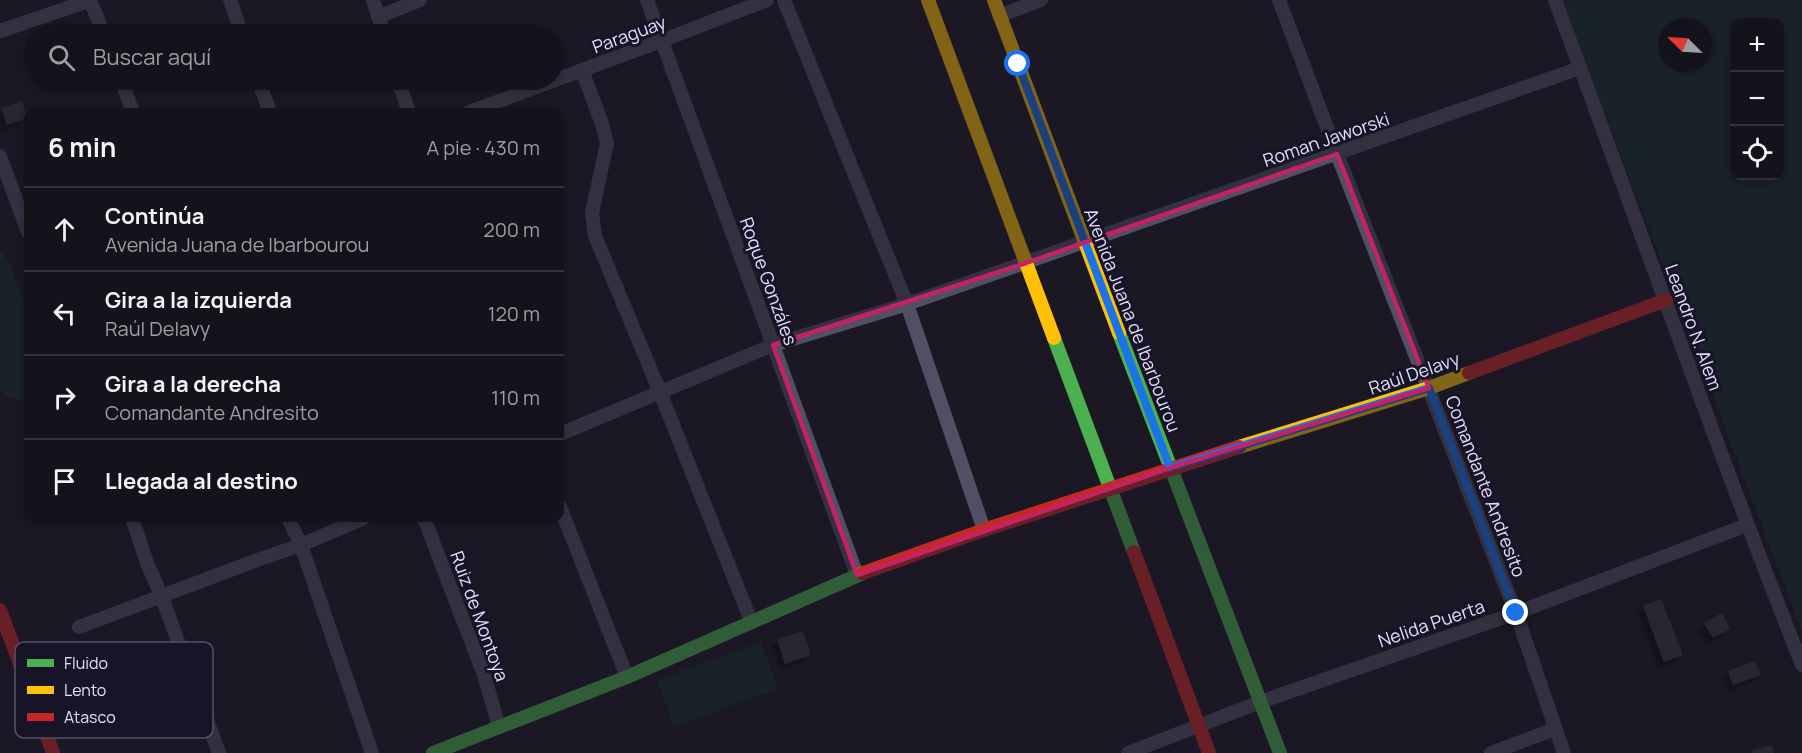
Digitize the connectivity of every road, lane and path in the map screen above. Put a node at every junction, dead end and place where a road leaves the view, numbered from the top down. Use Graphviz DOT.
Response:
graph roads {
  1 [pos="91,0"];
  2 [pos="230,0"];
  3 [pos="373,0"];
  4 [pos="420,0"];
  5 [pos="647,0"];
  6 [pos="767,0"];
  7 [pos="784,0"];
  8 [pos="928,0"];
  9 [pos="994,0"];
  10 [pos="1041,0"];
  11 [pos="1279,0"];
  12 [pos="1555,0"];
  13 [pos="999,15"];
  14 [pos="378,17"];
  15 [pos="100,24"];
  16 [pos="238,24"];
  17 [pos="380,24"];
  18 [pos="0,31"];
  19 [pos="661,41"];
  20 [pos="1580,68"];
  21 [pos="582,70"];
  22 [pos="564,77"];
  23 [pos="125,90"];
  24 [pos="262,90"];
  25 [pos="401,90"];
  26 [pos="531,90"];
  27 [pos="132,108"];
  28 [pos="268,108"];
  29 [pos="408,108"];
  30 [pos="484,108"];
  31 [pos="1337,154"];
  32 [pos="0,156"];
  33 [pos="24,221"];
  34 [pos="1085,243"];
  35 [pos="1026,263"];
  36 [pos="1666,300"];
  37 [pos="907,304"];
  38 [pos="773,345"];
  39 [pos="1429,388"];
  40 [pos="660,392"];
  41 [pos="564,432"];
  42 [pos="1170,468"];
  43 [pos="1110,488"];
  44 [pos="564,517"];
  45 [pos="133,522"];
  46 [pos="290,522"];
  47 [pos="355,522"];
  48 [pos="426,522"];
  49 [pos="1746,525"];
  50 [pos="984,530"];
  51 [pos="302,545"];
  52 [pos="857,574"];
  53 [pos="161,595"];
  54 [pos="0,610"];
  55 [pos="1516,613"];
  56 [pos="752,621"];
  57 [pos="80,627"];
  58 [pos="178,642"];
  59 [pos="15,650"];
  60 [pos="1802,665"];
  61 [pos="627,677"];
  62 [pos="1260,702"];
  63 [pos="1199,726"];
  64 [pos="500,727"];
  65 [pos="1555,729"];
  66 [pos="213,737"];
  67 [pos="47,738"];
  68 [pos="53,753"];
  69 [pos="219,753"];
  70 [pos="372,753"];
  71 [pos="433,753"];
  72 [pos="1128,753"];
  73 [pos="1209,753"];
  74 [pos="1281,753"];
  75 [pos="1491,753"];
  76 [pos="1564,753"];
  1 -- 15 [label="street"];
  1 -- 18 [label="street"];
  2 -- 16 [label="street"];
  3 -- 14 [label="street"];
  4 -- 14 [label="street"];
  5 -- 19 [label="street, Roque Gonzáles"];
  6 -- 19 [label="street, Paraguay"];
  7 -- 37 [label="street"];
  8 -- 35 [label="main road"];
  9 -- 13 [label="main road, Avenida Juana de Ibarbourou"];
  10 -- 13 [label="street"];
  11 -- 31 [label="street, Comandante Andresito"];
  12 -- 20 [label="street, Leandro N. Alem"];
  13 -- 34 [label="main road, Avenida Juana de Ibarbourou"];
  14 -- 17 [label="street"];
  19 -- 21 [label="street, Paraguay"];
  19 -- 38 [label="street, Roque Gonzáles"];
  20 -- 31 [label="street, Roman Jaworski"];
  20 -- 36 [label="street, Leandro N. Alem"];
  21 -- 22 [label="street, Paraguay"];
  21 -- 40 [label="street"];
  23 -- 27 [label="street"];
  24 -- 28 [label="street"];
  25 -- 29 [label="street"];
  26 -- 30 [label="street, Paraguay"];
  31 -- 34 [label="street, Roman Jaworski"];
  31 -- 39 [label="street, Comandante Andresito"];
  32 -- 33 [label="street"];
  34 -- 35 [label="street, Roman Jaworski"];
  34 -- 42 [label="main road, Avenida Juana de Ibarbourou"];
  35 -- 37 [label="street, Roman Jaworski"];
  35 -- 43 [label="main road"];
  36 -- 39 [label="main road, Raúl Delavy"];
  36 -- 49 [label="street, Leandro N. Alem"];
  37 -- 38 [label="street, Roman Jaworski"];
  37 -- 50 [label="street"];
  38 -- 40 [label="street, Roman Jaworski"];
  38 -- 52 [label="street, Roque Gonzáles"];
  39 -- 42 [label="main road, Raúl Delavy"];
  39 -- 55 [label="street, Comandante Andresito"];
  40 -- 41 [label="street, Roman Jaworski"];
  40 -- 56 [label="street"];
  42 -- 43 [label="main road, Raúl Delavy"];
  42 -- 62 [label="main road, Avenida Juana de Ibarbourou"];
  43 -- 50 [label="main road, Raúl Delavy"];
  43 -- 63 [label="main road"];
  44 -- 61 [label="street"];
  45 -- 53 [label="street"];
  46 -- 51 [label="street"];
  47 -- 51 [label="street"];
  48 -- 64 [label="street, Ruiz de Montoya"];
  49 -- 55 [label="street, Nelida Puerta"];
  49 -- 60 [label="street, Leandro N. Alem"];
  50 -- 52 [label="main road, Raúl Delavy"];
  51 -- 53 [label="street"];
  51 -- 70 [label="street"];
  52 -- 56 [label="main road, Raúl Delavy"];
  53 -- 57 [label="street"];
  53 -- 58 [label="street"];
  54 -- 59 [label="main road"];
  55 -- 62 [label="street, Nelida Puerta"];
  55 -- 65 [label="street, Comandante Andresito"];
  56 -- 61 [label="main road, Raúl Delavy"];
  61 -- 64 [label="main road"];
  62 -- 63 [label="street, Nelida Puerta"];
  62 -- 74 [label="main road, Avenida Juana de Ibarbourou"];
  63 -- 72 [label="street, Nelida Puerta"];
  63 -- 73 [label="main road"];
  64 -- 71 [label="main road"];
  65 -- 75 [label="street"];
  65 -- 76 [label="street, Comandante Andresito"];
  66 -- 69 [label="street"];
  67 -- 68 [label="main road"];
}
